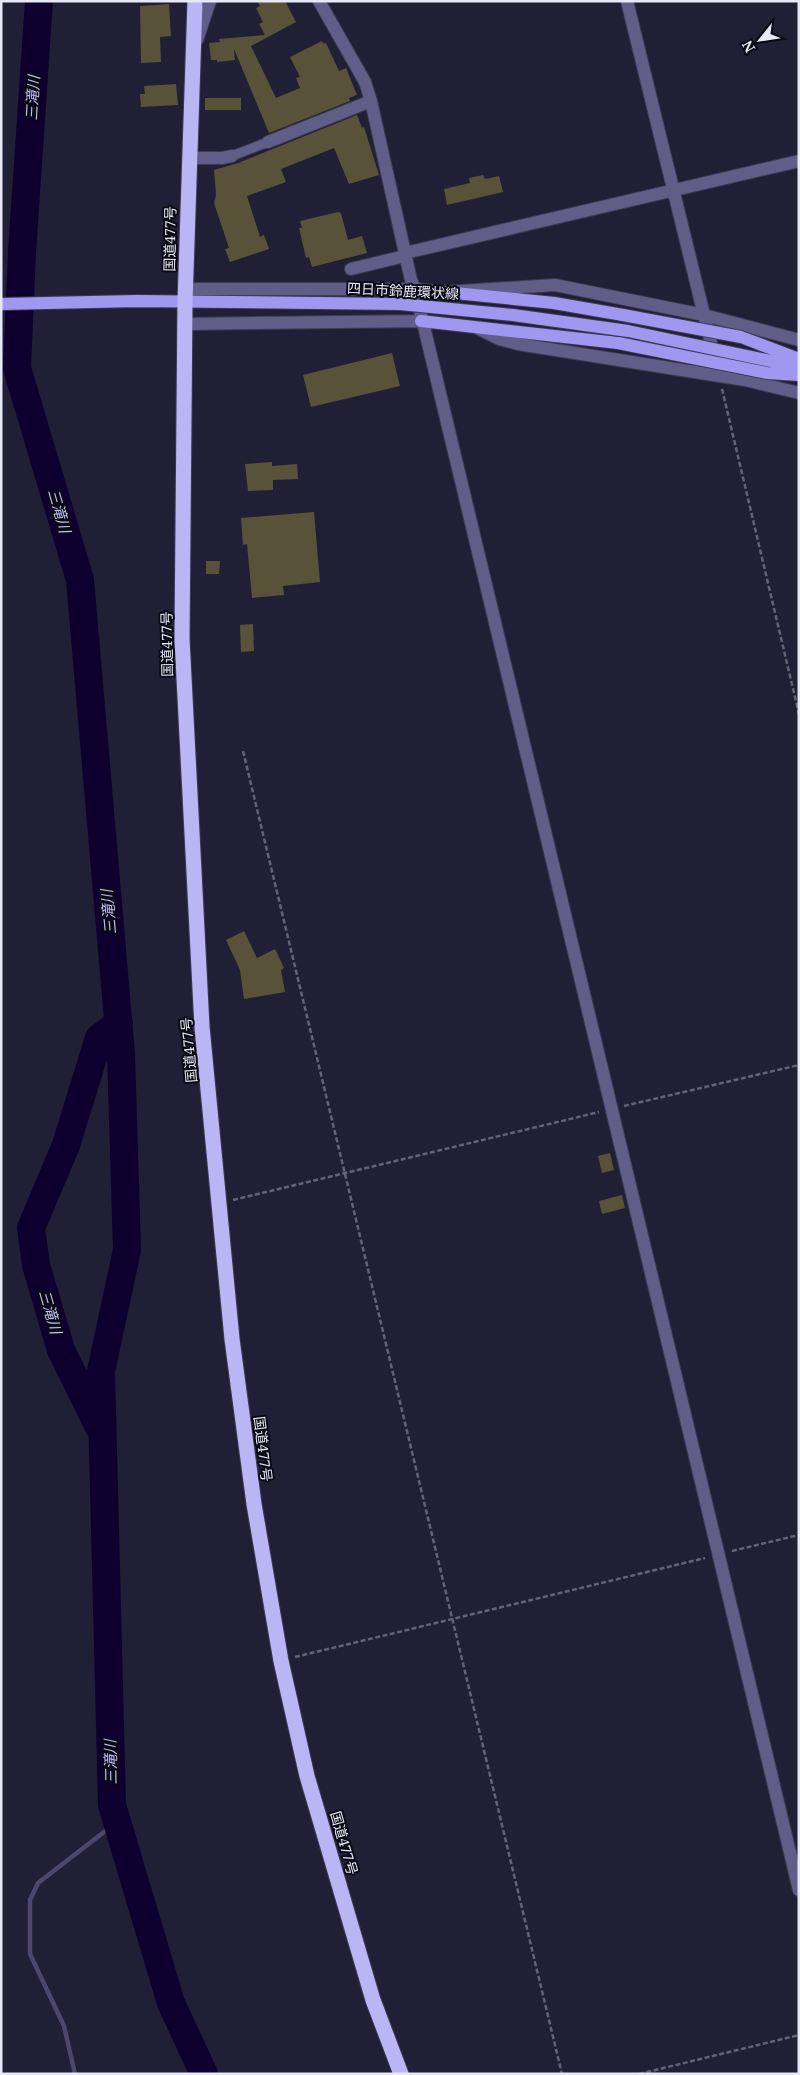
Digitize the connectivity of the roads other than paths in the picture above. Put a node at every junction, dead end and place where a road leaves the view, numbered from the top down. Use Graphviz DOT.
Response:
graph roads {
  1 [pos="195,1"];
  2 [pos="210,1"];
  3 [pos="319,1"];
  4 [pos="627,1"];
  5 [pos="192,57"];
  6 [pos="371,101"];
  7 [pos="268,142"];
  8 [pos="232,156"];
  9 [pos="188,158"];
  10 [pos="799,161"];
  11 [pos="672,191"];
  12 [pos="405,255"];
  13 [pos="351,269"];
  14 [pos="415,289"];
  15 [pos="445,292"];
  16 [pos="185,295"];
  17 [pos="1,304"];
  18 [pos="704,315"];
  19 [pos="422,321"];
  20 [pos="185,324"];
  21 [pos="474,327"];
  22 [pos="799,340"];
  23 [pos="799,359"];
  24 [pos="799,367"];
  25 [pos="799,375"];
  26 [pos="719,376"];
  27 [pos="799,393"];
  28 [pos="799,1890"];
  29 [pos="401,2074"];
  1 -- 5 [label="highway, 国道477号"];
  2 -- 5 [label="street"];
  3 -- 6 [label="street"];
  4 -- 11 [label="street"];
  5 -- 9 [label="highway, 国道477号"];
  6 -- 7 [label="street"];
  6 -- 12 [label="street"];
  7 -- 8 [label="lane"];
  8 -- 9 [label="street"];
  9 -- 16 [label="highway, 国道477号"];
  10 -- 11 [label="street"];
  11 -- 12 [label="street"];
  11 -- 18 [label="street"];
  12 -- 13 [label="street"];
  12 -- 14 [label="street"];
  14 -- 15 [label="street"];
  14 -- 16 [label="street"];
  14 -- 19 [label="street"];
  15 -- 18 [label="street"];
  15 -- 23 [label="main road, bridge"];
  16 -- 17 [label="main road, 四日市鈴鹿環状線"];
  16 -- 20 [label="highway, 国道477号"];
  16 -- 24 [label="main road, 四日市鈴鹿環状線, bridge"];
  18 -- 22 [label="street"];
  18 -- 26 [label="street"];
  19 -- 20 [label="street"];
  19 -- 21 [label="main road"];
  19 -- 28 [label="street"];
  20 -- 29 [label="highway, 国道477号"];
  21 -- 25 [label="main road, bridge"];
  21 -- 26 [label="street"];
  26 -- 27 [label="street"];
}
